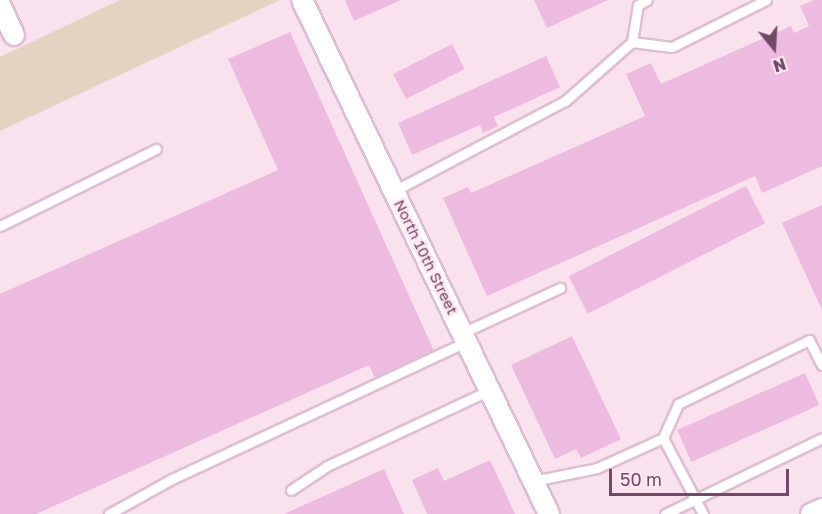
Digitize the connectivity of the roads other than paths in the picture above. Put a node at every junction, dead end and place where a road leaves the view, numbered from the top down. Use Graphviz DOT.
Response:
graph roads {
  1 [pos="302,0"];
  2 [pos="647,0"];
  3 [pos="766,0"];
  4 [pos="0,4"];
  5 [pos="14,35"];
  6 [pos="632,42"];
  7 [pos="156,149"];
  8 [pos="394,191"];
  9 [pos="0,226"];
  10 [pos="560,288"];
  11 [pos="464,338"];
  12 [pos="822,365"];
  13 [pos="490,390"];
  14 [pos="663,438"];
  15 [pos="822,438"];
  16 [pos="533,481"];
  17 [pos="291,489"];
  18 [pos="696,499"];
  19 [pos="822,509"];
  20 [pos="109,514"];
  21 [pos="549,514"];
  22 [pos="665,514"];
  23 [pos="703,514"];
  24 [pos="811,514"];
  1 -- 8 [label="street, North 10th Street"];
  2 -- 6 [label="lane"];
  3 -- 6 [label="lane"];
  4 -- 5 [label="street"];
  6 -- 8 [label="lane"];
  7 -- 9 [label="lane"];
  8 -- 11 [label="street, North 10th Street"];
  10 -- 11 [label="lane"];
  11 -- 13 [label="street, North 10th Street"];
  11 -- 20 [label="lane"];
  12 -- 14 [label="lane"];
  13 -- 16 [label="street, North 10th Street"];
  13 -- 17 [label="lane"];
  14 -- 16 [label="lane"];
  14 -- 18 [label="lane"];
  15 -- 18 [label="lane"];
  16 -- 21 [label="street, North 10th Street"];
  18 -- 22 [label="lane"];
  18 -- 23 [label="lane"];
  19 -- 24 [label="street"];
}
